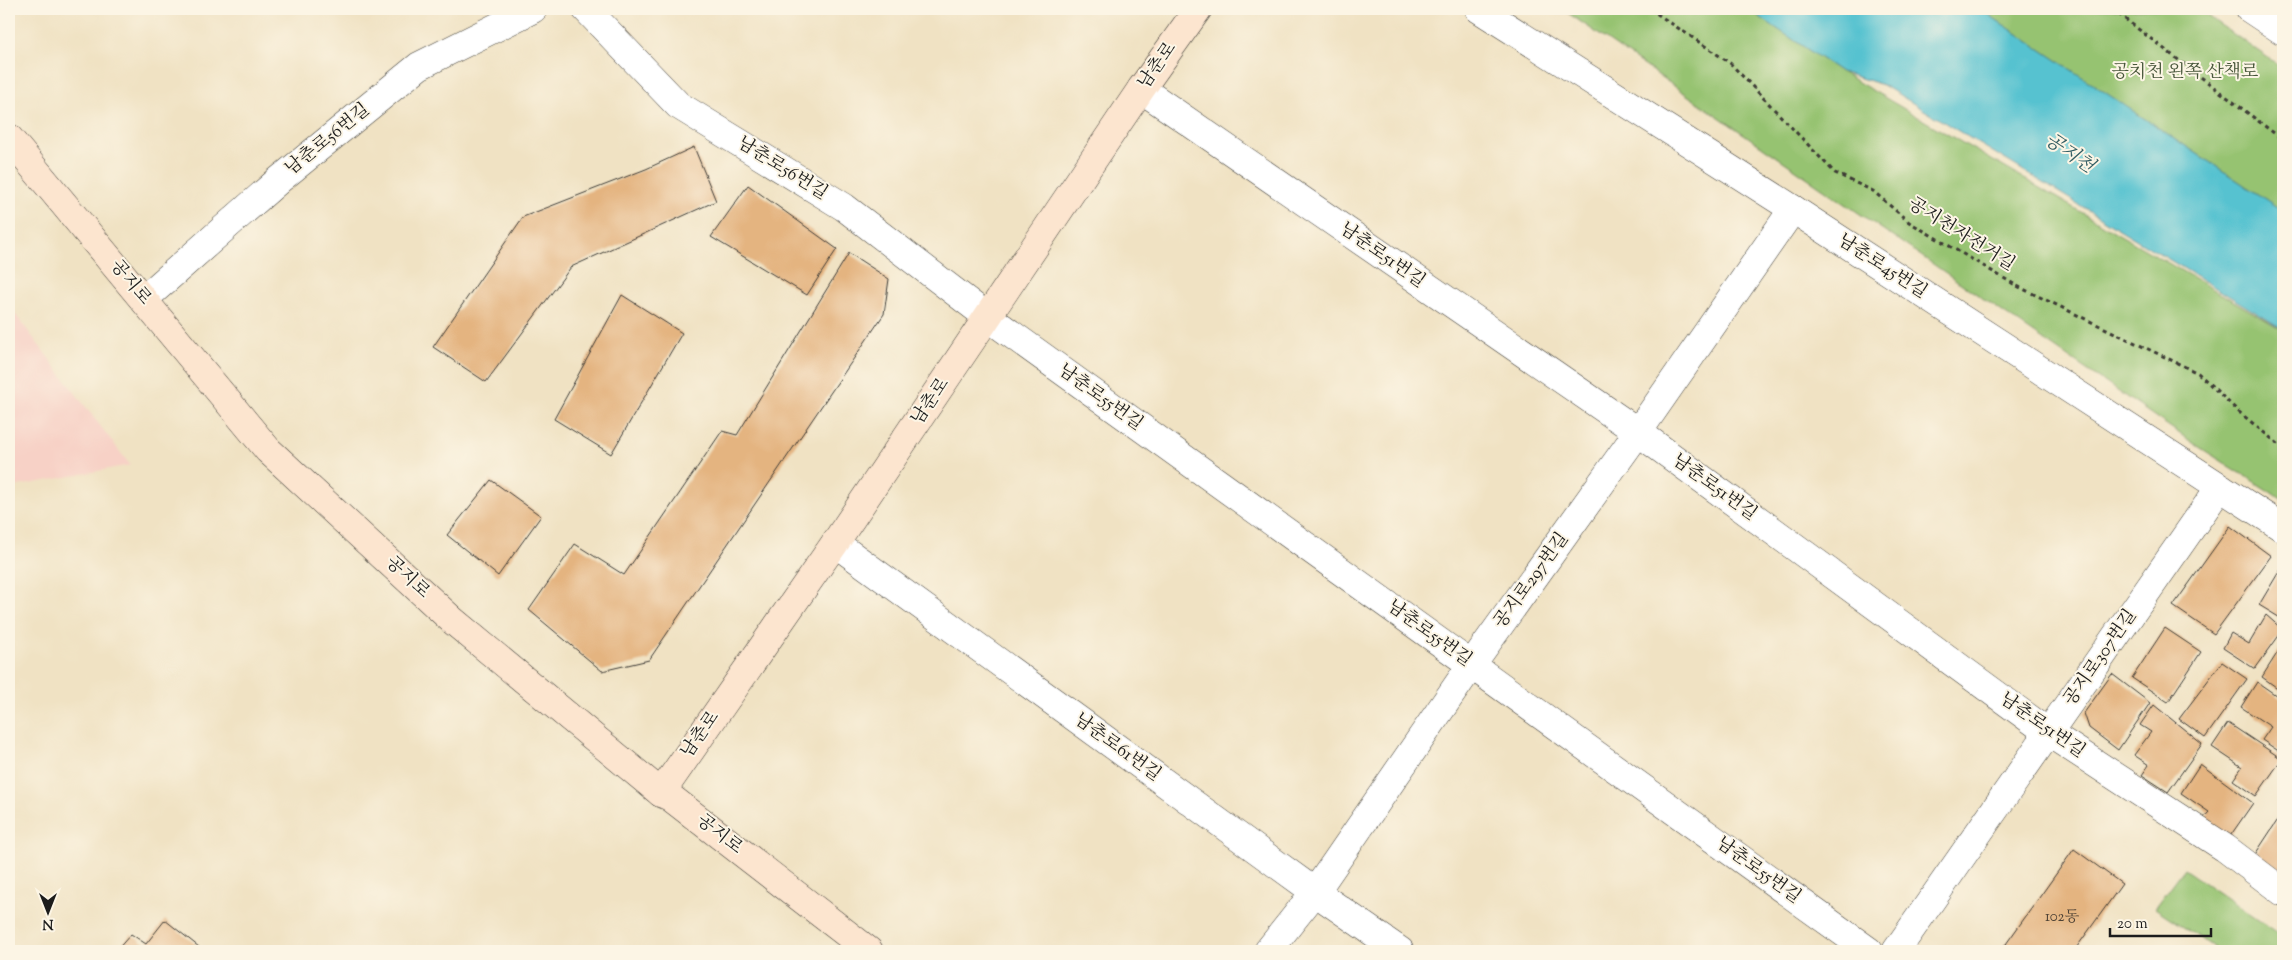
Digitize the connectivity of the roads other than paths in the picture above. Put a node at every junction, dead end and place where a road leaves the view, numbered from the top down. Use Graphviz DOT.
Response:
graph roads {
  1 [pos="533,9"];
  2 [pos="586,9"];
  3 [pos="1198,9"];
  4 [pos="1479,9"];
  5 [pos="2250,9"];
  6 [pos="2283,31"];
  7 [pos="1141,90"];
  8 [pos="9,138"];
  9 [pos="1793,209"];
  10 [pos="144,299"];
  11 [pos="988,318"];
  12 [pos="1638,432"];
  13 [pos="2220,487"];
  14 [pos="2283,528"];
  15 [pos="835,543"];
  16 [pos="1472,664"];
  17 [pos="2049,733"];
  18 [pos="662,793"];
  19 [pos="1315,892"];
  20 [pos="2283,892"];
  21 [pos="869,951"];
  22 [pos="1268,951"];
  23 [pos="1400,951"];
  24 [pos="1869,951"];
  25 [pos="1896,951"];
  1 -- 10 [label="street, 남춘로56번길"];
  2 -- 11 [label="street, 남춘로56번길"];
  3 -- 7 [label="street, 남춘로"];
  4 -- 9 [label="street, 남춘로45번길"];
  5 -- 6 [label="street"];
  7 -- 11 [label="street, 남춘로"];
  7 -- 12 [label="street, 남춘로51번길"];
  8 -- 10 [label="street, 공지로"];
  9 -- 12 [label="street, 공지로297번길"];
  9 -- 13 [label="street, 남춘로45번길"];
  10 -- 18 [label="street, 공지로"];
  11 -- 15 [label="street, 남춘로"];
  11 -- 16 [label="street, 남춘로55번길"];
  12 -- 16 [label="street, 공지로297번길"];
  12 -- 17 [label="street, 남춘로51번길"];
  13 -- 14 [label="street, 남춘로45번길"];
  13 -- 17 [label="street, 공지로307번길"];
  15 -- 18 [label="street, 남춘로"];
  15 -- 19 [label="street, 남춘로61번길"];
  16 -- 19 [label="street, 공지로297번길"];
  16 -- 24 [label="street, 남춘로55번길"];
  17 -- 20 [label="street, 남춘로51번길"];
  17 -- 25 [label="street, 공지로307번길"];
  18 -- 21 [label="street, 공지로"];
  19 -- 22 [label="street, 공지로297번길"];
  19 -- 23 [label="street, 남춘로61번길"];
}
